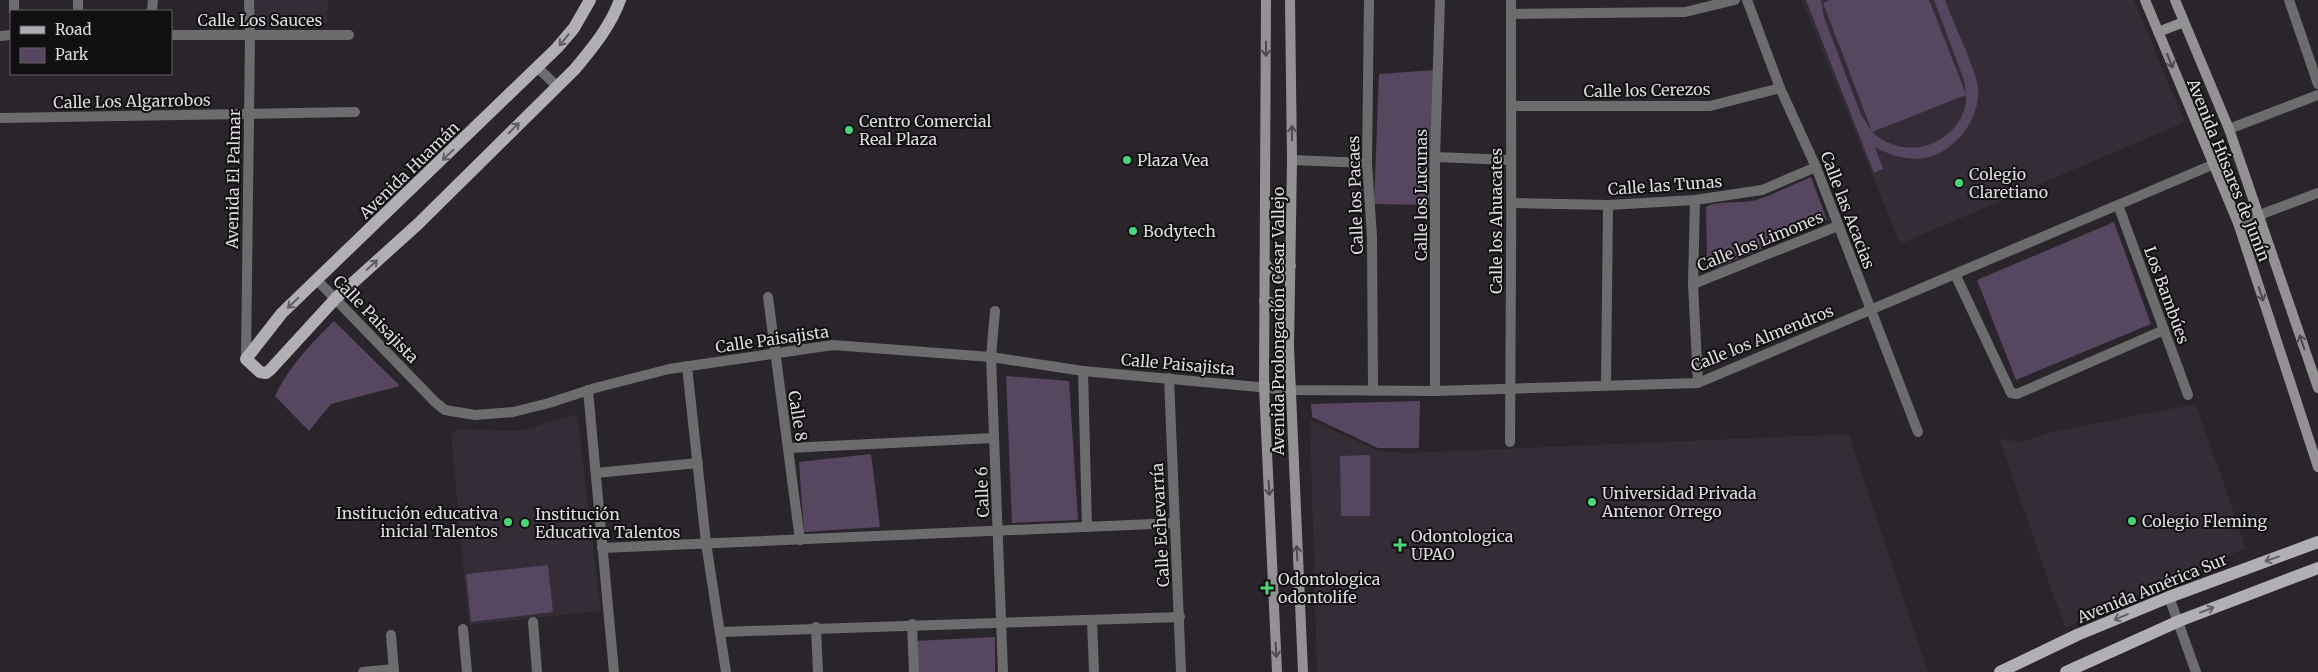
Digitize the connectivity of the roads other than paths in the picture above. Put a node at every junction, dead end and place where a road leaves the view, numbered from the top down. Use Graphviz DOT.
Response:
graph roads {
  1 [pos="249,0"];
  2 [pos="590,0"];
  3 [pos="620,0"];
  4 [pos="1266,0"];
  5 [pos="1290,0"];
  6 [pos="1369,0"];
  7 [pos="1440,0"];
  8 [pos="1512,0"];
  9 [pos="1735,0"];
  10 [pos="1747,0"];
  11 [pos="2145,0"];
  12 [pos="2175,0"];
  13 [pos="2289,0"];
  14 [pos="1512,14"];
  15 [pos="2184,22"];
  16 [pos="2158,32"];
  17 [pos="172,35"];
  18 [pos="349,35"];
  19 [pos="250,36"];
  20 [pos="537,67"];
  21 [pos="2318,84"];
  22 [pos="557,86"];
  23 [pos="1780,88"];
  24 [pos="2318,96"];
  25 [pos="1513,106"];
  26 [pos="355,112"];
  27 [pos="250,113"];
  28 [pos="0,118"];
  29 [pos="2228,129"];
  30 [pos="1435,157"];
  31 [pos="1292,160"];
  32 [pos="1511,160"];
  33 [pos="1367,163"];
  34 [pos="2212,165"];
  35 [pos="1816,166"];
  36 [pos="2318,193"];
  37 [pos="1695,200"];
  38 [pos="1512,203"];
  39 [pos="1608,205"];
  40 [pos="2118,205"];
  41 [pos="2259,215"];
  42 [pos="2238,223"];
  43 [pos="1838,226"];
  44 [pos="1265,262"];
  45 [pos="1291,266"];
  46 [pos="1955,274"];
  47 [pos="317,280"];
  48 [pos="1693,284"];
  49 [pos="768,297"];
  50 [pos="336,298"];
  51 [pos="1264,301"];
  52 [pos="1870,310"];
  53 [pos="995,311"];
  54 [pos="2164,330"];
  55 [pos="1289,347"];
  56 [pos="774,354"];
  57 [pos="991,357"];
  58 [pos="246,359"];
  59 [pos="687,366"];
  60 [pos="1083,371"];
  61 [pos="1169,378"];
  62 [pos="1698,383"];
  63 [pos="1606,385"];
  64 [pos="1264,386"];
  65 [pos="1510,388"];
  66 [pos="2318,388"];
  67 [pos="588,390"];
  68 [pos="1290,390"];
  69 [pos="1373,390"];
  70 [pos="1435,391"];
  71 [pos="2188,395"];
  72 [pos="1918,432"];
  73 [pos="994,438"];
  74 [pos="1510,442"];
  75 [pos="788,448"];
  76 [pos="698,463"];
  77 [pos="2318,467"];
  78 [pos="596,473"];
  79 [pos="1175,523"];
  80 [pos="1087,527"];
  81 [pos="998,532"];
  82 [pos="800,540"];
  83 [pos="2318,542"];
  84 [pos="706,543"];
  85 [pos="602,548"];
  86 [pos="2318,568"];
  87 [pos="2169,597"];
  88 [pos="1180,617"];
  89 [pos="1092,620"];
  90 [pos="2179,621"];
  91 [pos="533,622"];
  92 [pos="1002,622"];
  93 [pos="912,624"];
  94 [pos="816,627"];
  95 [pos="463,629"];
  96 [pos="720,632"];
  97 [pos="391,635"];
  98 [pos="394,671"];
  99 [pos="363,672"];
  100 [pos="467,672"];
  101 [pos="537,672"];
  102 [pos="614,672"];
  103 [pos="726,672"];
  104 [pos="818,672"];
  105 [pos="914,672"];
  106 [pos="1003,672"];
  107 [pos="1094,672"];
  108 [pos="1181,672"];
  109 [pos="1277,672"];
  110 [pos="1303,672"];
  111 [pos="2000,672"];
  112 [pos="2066,672"];
  113 [pos="2196,672"];
  1 -- 19 [label="street, Avenida El Palmar"];
  2 -- 20 [label="main road, Avenida Huamán, one-way"];
  3 -- 22 [label="main road"];
  4 -- 44 [label="main road, Avenida Prolongación César Vallejo, one-way"];
  31 -- 5 [label="main road, Avenida Prolongación César Vallejo, one-way"];
  6 -- 33 [label="street, Calle los Pacaes"];
  7 -- 30 [label="street, Calle los Lucunas"];
  8 -- 14 [label="street, Calle los Ahuacates"];
  9 -- 14 [label="street"];
  10 -- 23 [label="street, Calle las Acacias"];
  11 -- 16 [label="main road, Avenida Húsares de Junín"];
  12 -- 15 [label="main road, Avenida Húsares de Junín"];
  13 -- 21 [label="street"];
  14 -- 25 [label="street, Calle los Ahuacates"];
  15 -- 16 [label="main road"];
  15 -- 29 [label="main road, Avenida Húsares de Junín"];
  16 -- 34 [label="main road, Avenida Húsares de Junín, one-way"];
  17 -- 19 [label="street, Calle Los Sauces"];
  18 -- 19 [label="street, Calle Los Sauces"];
  19 -- 27 [label="street, Avenida El Palmar"];
  20 -- 22 [label="street"];
  20 -- 47 [label="main road, Avenida Huamán, one-way"];
  50 -- 22 [label="main road, one-way"];
  23 -- 25 [label="street, Calle los Cerezos"];
  23 -- 35 [label="street, Calle las Acacias"];
  24 -- 29 [label="street"];
  25 -- 32 [label="street, Calle los Ahuacates"];
  26 -- 27 [label="street, Calle Los Algarrobos"];
  27 -- 28 [label="street, Calle Los Algarrobos"];
  27 -- 58 [label="street, Avenida El Palmar"];
  29 -- 41 [label="main road, Avenida Húsares de Junín"];
  30 -- 32 [label="street"];
  30 -- 70 [label="street, Calle los Lucunas"];
  31 -- 33 [label="street"];
  31 -- 45 [label="main road, Avenida Prolongación César Vallejo"];
  32 -- 38 [label="street, Calle los Ahuacates"];
  33 -- 69 [label="street, Calle los Pacaes"];
  34 -- 40 [label="street, Calle los Almendros"];
  34 -- 42 [label="main road, Avenida Húsares de Junín"];
  35 -- 37 [label="street, Calle las Tunas"];
  35 -- 43 [label="street, Calle las Acacias"];
  36 -- 41 [label="street"];
  37 -- 39 [label="street, Calle las Tunas"];
  37 -- 48 [label="street"];
  38 -- 39 [label="street, Calle las Tunas"];
  38 -- 65 [label="street, Calle los Ahuacates"];
  39 -- 63 [label="street"];
  40 -- 46 [label="street, Calle los Almendros"];
  40 -- 54 [label="street, Los Bambúes"];
  41 -- 42 [label="street"];
  66 -- 41 [label="main road, Avenida Húsares de Junín, one-way"];
  42 -- 77 [label="main road, Avenida Húsares de Junín, one-way"];
  43 -- 48 [label="street, Calle los Limones"];
  43 -- 52 [label="street, Calle las Acacias"];
  44 -- 45 [label="main road"];
  44 -- 51 [label="main road, Avenida Prolongación César Vallejo"];
  45 -- 55 [label="main road, Avenida Prolongación César Vallejo"];
  46 -- 52 [label="street, Calle los Almendros"];
  46 -- 54 [label="street"];
  47 -- 50 [label="street, Calle Paisajista"];
  47 -- 58 [label="main road, Avenida Huamán, one-way"];
  48 -- 62 [label="street"];
  49 -- 56 [label="street, Calle 8"];
  50 -- 58 [label="main road"];
  50 -- 67 [label="street, Calle Paisajista"];
  51 -- 55 [label="main road"];
  51 -- 64 [label="main road, Avenida Prolongación César Vallejo"];
  52 -- 62 [label="street, Calle los Almendros"];
  52 -- 72 [label="street, Calle las Acacias"];
  53 -- 57 [label="street, Calle 6"];
  54 -- 71 [label="street, Los Bambúes"];
  55 -- 68 [label="main road, Avenida Prolongación César Vallejo"];
  56 -- 57 [label="street, Calle Paisajista"];
  56 -- 59 [label="street, Calle Paisajista"];
  56 -- 75 [label="street, Calle 8"];
  57 -- 60 [label="street, Calle Paisajista"];
  57 -- 73 [label="street, Calle 6"];
  59 -- 67 [label="street, Calle Paisajista"];
  59 -- 76 [label="street"];
  60 -- 61 [label="street, Calle Paisajista"];
  60 -- 80 [label="street"];
  61 -- 64 [label="street, Calle Paisajista"];
  61 -- 79 [label="street, Calle Echevarría"];
  62 -- 63 [label="street, Calle los Almendros"];
  63 -- 65 [label="street, Calle los Almendros"];
  64 -- 68 [label="street, Calle Paisajista"];
  64 -- 109 [label="main road, Avenida Prolongación César Vallejo, one-way"];
  65 -- 70 [label="street, Calle los Almendros"];
  65 -- 74 [label="street, Calle los Ahuacates"];
  67 -- 78 [label="street"];
  68 -- 69 [label="street, Calle los Almendros"];
  110 -- 68 [label="main road, Avenida Prolongación César Vallejo, one-way"];
  69 -- 70 [label="street, Calle los Almendros"];
  73 -- 75 [label="street"];
  73 -- 81 [label="street, Calle 6"];
  75 -- 82 [label="street, Calle 8"];
  76 -- 78 [label="street"];
  76 -- 84 [label="street"];
  78 -- 85 [label="street"];
  79 -- 80 [label="street"];
  79 -- 88 [label="street, Calle Echevarría"];
  80 -- 81 [label="street"];
  81 -- 82 [label="street"];
  81 -- 92 [label="street, Calle 6"];
  82 -- 84 [label="street"];
  83 -- 87 [label="main road, Avenida América Sur, one-way"];
  84 -- 85 [label="street"];
  84 -- 96 [label="street"];
  85 -- 102 [label="street"];
  90 -- 86 [label="main road, one-way"];
  87 -- 90 [label="street"];
  87 -- 111 [label="main road, Avenida América Sur, one-way"];
  88 -- 89 [label="street"];
  88 -- 108 [label="street, Calle Echevarría"];
  89 -- 92 [label="street"];
  89 -- 107 [label="street"];
  90 -- 112 [label="main road"];
  90 -- 113 [label="street"];
  91 -- 101 [label="street"];
  92 -- 93 [label="street"];
  92 -- 106 [label="street, Calle 6"];
  93 -- 94 [label="street"];
  93 -- 105 [label="street"];
  94 -- 96 [label="street"];
  94 -- 104 [label="street"];
  95 -- 100 [label="street"];
  96 -- 103 [label="street"];
  97 -- 98 [label="street"];
  98 -- 99 [label="street"];
}
